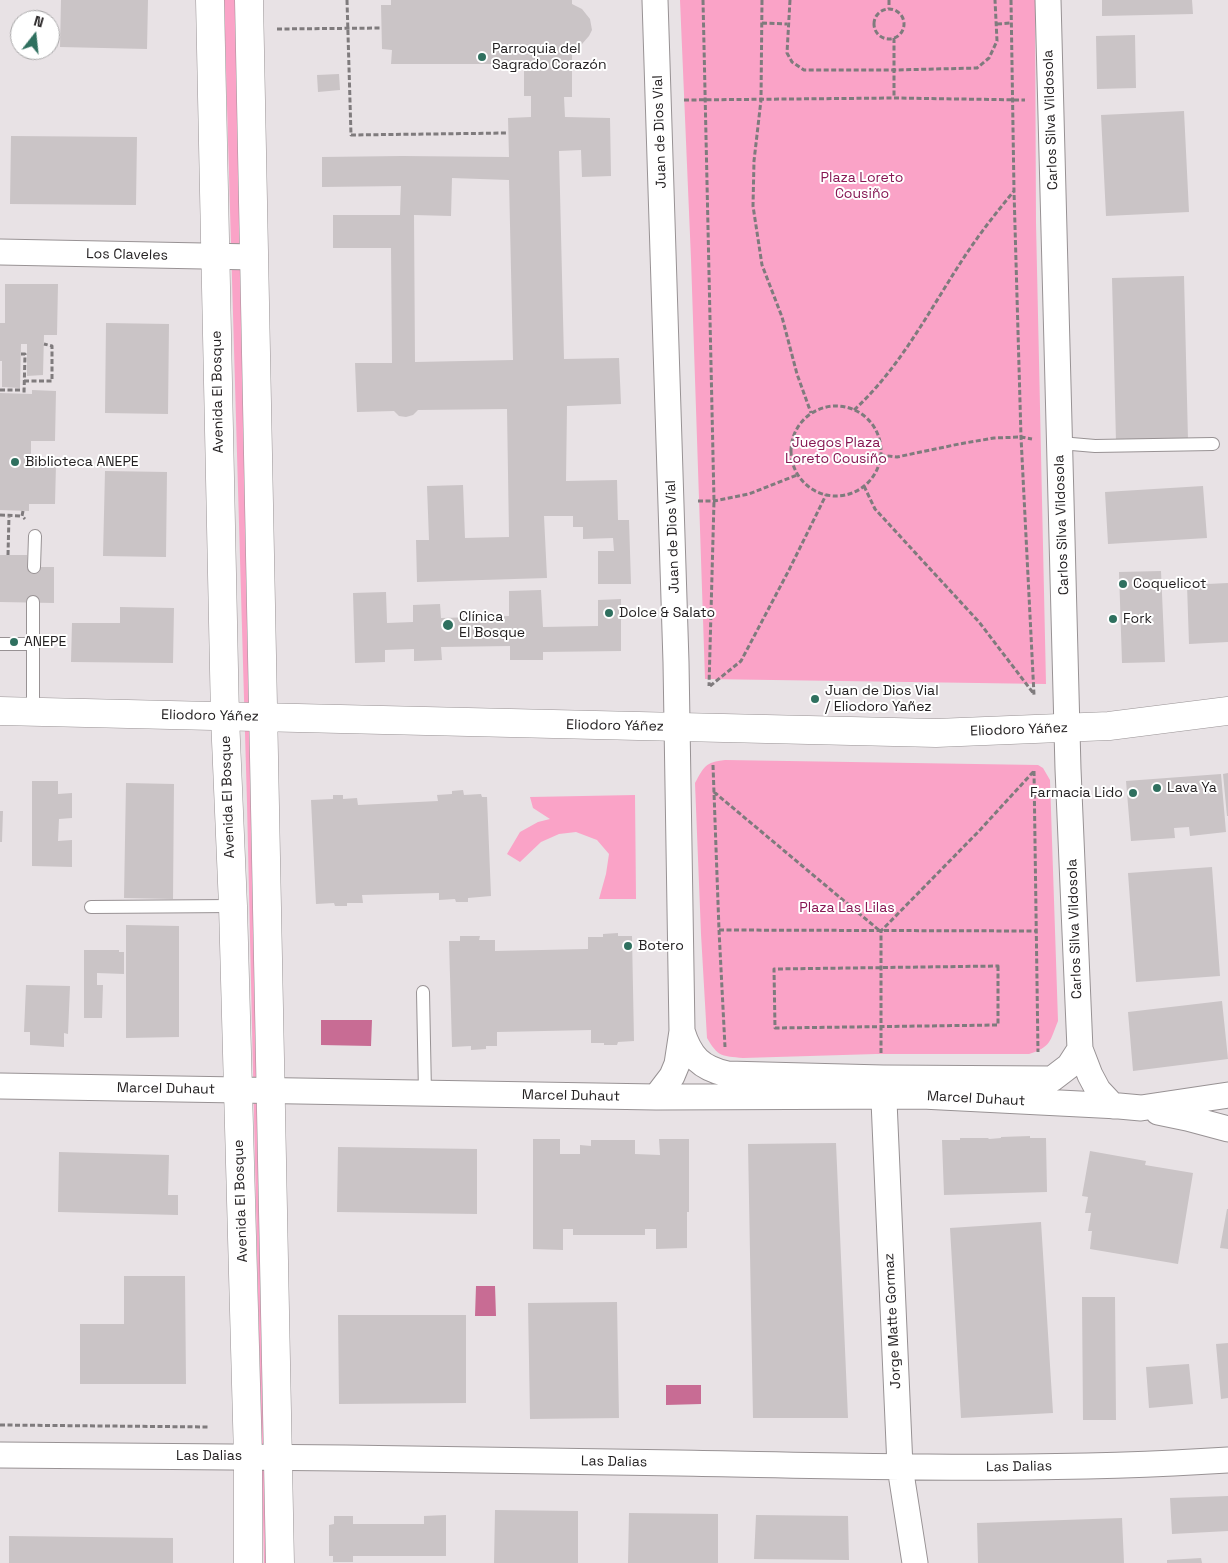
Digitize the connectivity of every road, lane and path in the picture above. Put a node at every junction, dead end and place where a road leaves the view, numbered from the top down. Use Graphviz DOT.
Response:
graph roads {
  1 [pos="210,0"];
  2 [pos="249,0"];
  3 [pos="347,0"];
  4 [pos="655,0"];
  5 [pos="703,0"];
  6 [pos="762,0"];
  7 [pos="790,0"];
  8 [pos="889,0"];
  9 [pos="995,0"];
  10 [pos="1011,0"];
  11 [pos="1048,0"];
  12 [pos="889,10"];
  13 [pos="762,23"];
  14 [pos="1012,23"];
  15 [pos="787,24"];
  16 [pos="997,24"];
  17 [pos="382,28"];
  18 [pos="274,29"];
  19 [pos="348,29"];
  20 [pos="894,38"];
  21 [pos="894,70"];
  22 [pos="894,98"];
  23 [pos="1012,99"];
  24 [pos="658,100"];
  25 [pos="705,100"];
  26 [pos="761,100"];
  27 [pos="1051,102"];
  28 [pos="508,133"];
  29 [pos="1014,191"];
  30 [pos="0,252"];
  31 [pos="216,257"];
  32 [pos="254,257"];
  33 [pos="44,344"];
  34 [pos="21,354"];
  35 [pos="24,381"];
  36 [pos="0,390"];
  37 [pos="854,410"];
  38 [pos="811,413"];
  39 [pos="1022,437"];
  40 [pos="1060,443"];
  41 [pos="1213,444"];
  42 [pos="880,455"];
  43 [pos="797,474"];
  44 [pos="864,486"];
  45 [pos="826,495"];
  46 [pos="714,501"];
  47 [pos="672,502"];
  48 [pos="0,515"];
  49 [pos="9,516"];
  50 [pos="22,516"];
  51 [pos="35,536"];
  52 [pos="8,555"];
  53 [pos="34,567"];
  54 [pos="33,602"];
  55 [pos="0,644"];
  56 [pos="33,644"];
  57 [pos="0,710"];
  58 [pos="1228,711"];
  59 [pos="33,712"];
  60 [pos="225,716"];
  61 [pos="264,718"];
  62 [pos="677,727"];
  63 [pos="1068,729"];
  64 [pos="713,765"];
  65 [pos="714,792"];
  66 [pos="233,906"];
  67 [pos="91,907"];
  68 [pos="719,930"];
  69 [pos="1036,930"];
  70 [pos="880,931"];
  71 [pos="880,967"];
  72 [pos="422,992"];
  73 [pos="880,1027"];
  74 [pos="682,1031"];
  75 [pos="880,1034"];
  76 [pos="1080,1049"];
  77 [pos="727,1074"];
  78 [pos="1039,1080"];
  79 [pos="0,1086"];
  80 [pos="883,1087"];
  81 [pos="238,1090"];
  82 [pos="271,1090"];
  83 [pos="425,1093"];
  84 [pos="1228,1095"];
  85 [pos="656,1097"];
  86 [pos="1113,1106"];
  87 [pos="1141,1108"];
  88 [pos="1228,1129"];
  89 [pos="0,1425"];
  90 [pos="210,1427"];
  91 [pos="0,1455"];
  92 [pos="248,1457"];
  93 [pos="278,1457"];
  94 [pos="1228,1460"];
  95 [pos="900,1467"];
  96 [pos="248,1563"];
  97 [pos="280,1563"];
  98 [pos="915,1563"];
  1 -- 31 [label="street, Avenida El Bosque"];
  2 -- 32 [label="street"];
  3 -- 19 [label="path"];
  4 -- 24 [label="street, Juan de Dios Vial"];
  5 -- 25 [label="path"];
  6 -- 13 [label="path"];
  7 -- 15 [label="path"];
  8 -- 12 [label="path"];
  9 -- 16 [label="path"];
  10 -- 14 [label="path"];
  11 -- 27 [label="street, Carlos Silva Vildosola"];
  12 -- 20 [label="path"];
  12 -- 20 [label="path"];
  13 -- 15 [label="path"];
  13 -- 26 [label="path"];
  14 -- 16 [label="path"];
  14 -- 23 [label="path"];
  15 -- 21 [label="path"];
  16 -- 21 [label="path"];
  17 -- 19 [label="path"];
  18 -- 19 [label="path"];
  19 -- 28 [label="path"];
  20 -- 21 [label="path"];
  21 -- 22 [label="path"];
  22 -- 23 [label="path"];
  22 -- 26 [label="path"];
  23 -- 27 [label="path"];
  23 -- 29 [label="path"];
  24 -- 25 [label="path"];
  24 -- 47 [label="street, Juan de Dios Vial"];
  25 -- 26 [label="path"];
  25 -- 46 [label="path"];
  26 -- 38 [label="path"];
  27 -- 40 [label="street, Carlos Silva Vildosola"];
  29 -- 37 [label="path"];
  29 -- 39 [label="path"];
  30 -- 31 [label="street, Los Claveles"];
  31 -- 32 [label="street, Los Claveles"];
  31 -- 60 [label="street, Avenida El Bosque"];
  32 -- 61 [label="street"];
  33 -- 35 [label="path"];
  34 -- 35 [label="path"];
  35 -- 36 [label="path"];
  37 -- 38 [label="path"];
  37 -- 42 [label="path"];
  38 -- 43 [label="path"];
  39 -- 40 [label="path"];
  39 -- 42 [label="path"];
  39 -- 44 [label="path"];
  40 -- 41 [label="lane"];
  40 -- 63 [label="street, Carlos Silva Vildosola"];
  42 -- 44 [label="path"];
  43 -- 45 [label="path"];
  43 -- 46 [label="path"];
  44 -- 45 [label="path"];
  45 -- 46 [label="path"];
  46 -- 47 [label="path"];
  47 -- 62 [label="street, Juan de Dios Vial"];
  48 -- 49 [label="path"];
  49 -- 50 [label="path"];
  49 -- 52 [label="path"];
  51 -- 53 [label="lane"];
  54 -- 56 [label="lane"];
  55 -- 56 [label="lane"];
  56 -- 59 [label="lane"];
  57 -- 59 [label="street, Eliodoro Yáñez"];
  58 -- 63 [label="street, Eliodoro Yáñez"];
  59 -- 60 [label="street, Eliodoro Yáñez"];
  60 -- 61 [label="street, Eliodoro Yáñez"];
  60 -- 66 [label="street, Avenida El Bosque"];
  61 -- 62 [label="street, Eliodoro Yáñez"];
  61 -- 82 [label="street"];
  62 -- 63 [label="street, Eliodoro Yáñez"];
  62 -- 74 [label="street, Juan de Dios Vial"];
  63 -- 76 [label="street, Carlos Silva Vildosola"];
  64 -- 65 [label="path"];
  65 -- 68 [label="path"];
  65 -- 70 [label="path"];
  66 -- 67 [label="lane"];
  66 -- 81 [label="street, Avenida El Bosque"];
  68 -- 70 [label="path"];
  68 -- 77 [label="path"];
  69 -- 70 [label="path"];
  69 -- 70 [label="path"];
  69 -- 78 [label="path"];
  70 -- 71 [label="path"];
  71 -- 73 [label="path"];
  71 -- 73 [label="path"];
  71 -- 73 [label="path"];
  72 -- 83 [label="lane"];
  73 -- 75 [label="path"];
  74 -- 77 [label="street"];
  74 -- 85 [label="street, Juan de Dios Vial"];
  76 -- 78 [label="street"];
  76 -- 86 [label="street, Carlos Silva Vildosola"];
  77 -- 80 [label="street"];
  78 -- 80 [label="street"];
  79 -- 81 [label="street, Marcel Duhaut"];
  80 -- 85 [label="street, Marcel Duhaut"];
  80 -- 86 [label="street, Marcel Duhaut"];
  80 -- 95 [label="street, Jorge Matte Gormaz"];
  81 -- 82 [label="street, Marcel Duhaut"];
  81 -- 92 [label="street, Avenida El Bosque"];
  82 -- 83 [label="street, Marcel Duhaut"];
  82 -- 93 [label="street"];
  83 -- 85 [label="street, Marcel Duhaut"];
  84 -- 87 [label="street, Marcel Duhaut"];
  86 -- 87 [label="street, Marcel Duhaut"];
  87 -- 88 [label="street, Marcel Duhaut"];
  89 -- 90 [label="path"];
  91 -- 92 [label="street, Las Dalias"];
  92 -- 93 [label="street, Las Dalias"];
  92 -- 96 [label="street, Avenida El Bosque"];
  93 -- 95 [label="street, Las Dalias"];
  93 -- 97 [label="street"];
  94 -- 95 [label="street, Las Dalias"];
  95 -- 98 [label="street, Jorge Matte Gormaz"];
}
